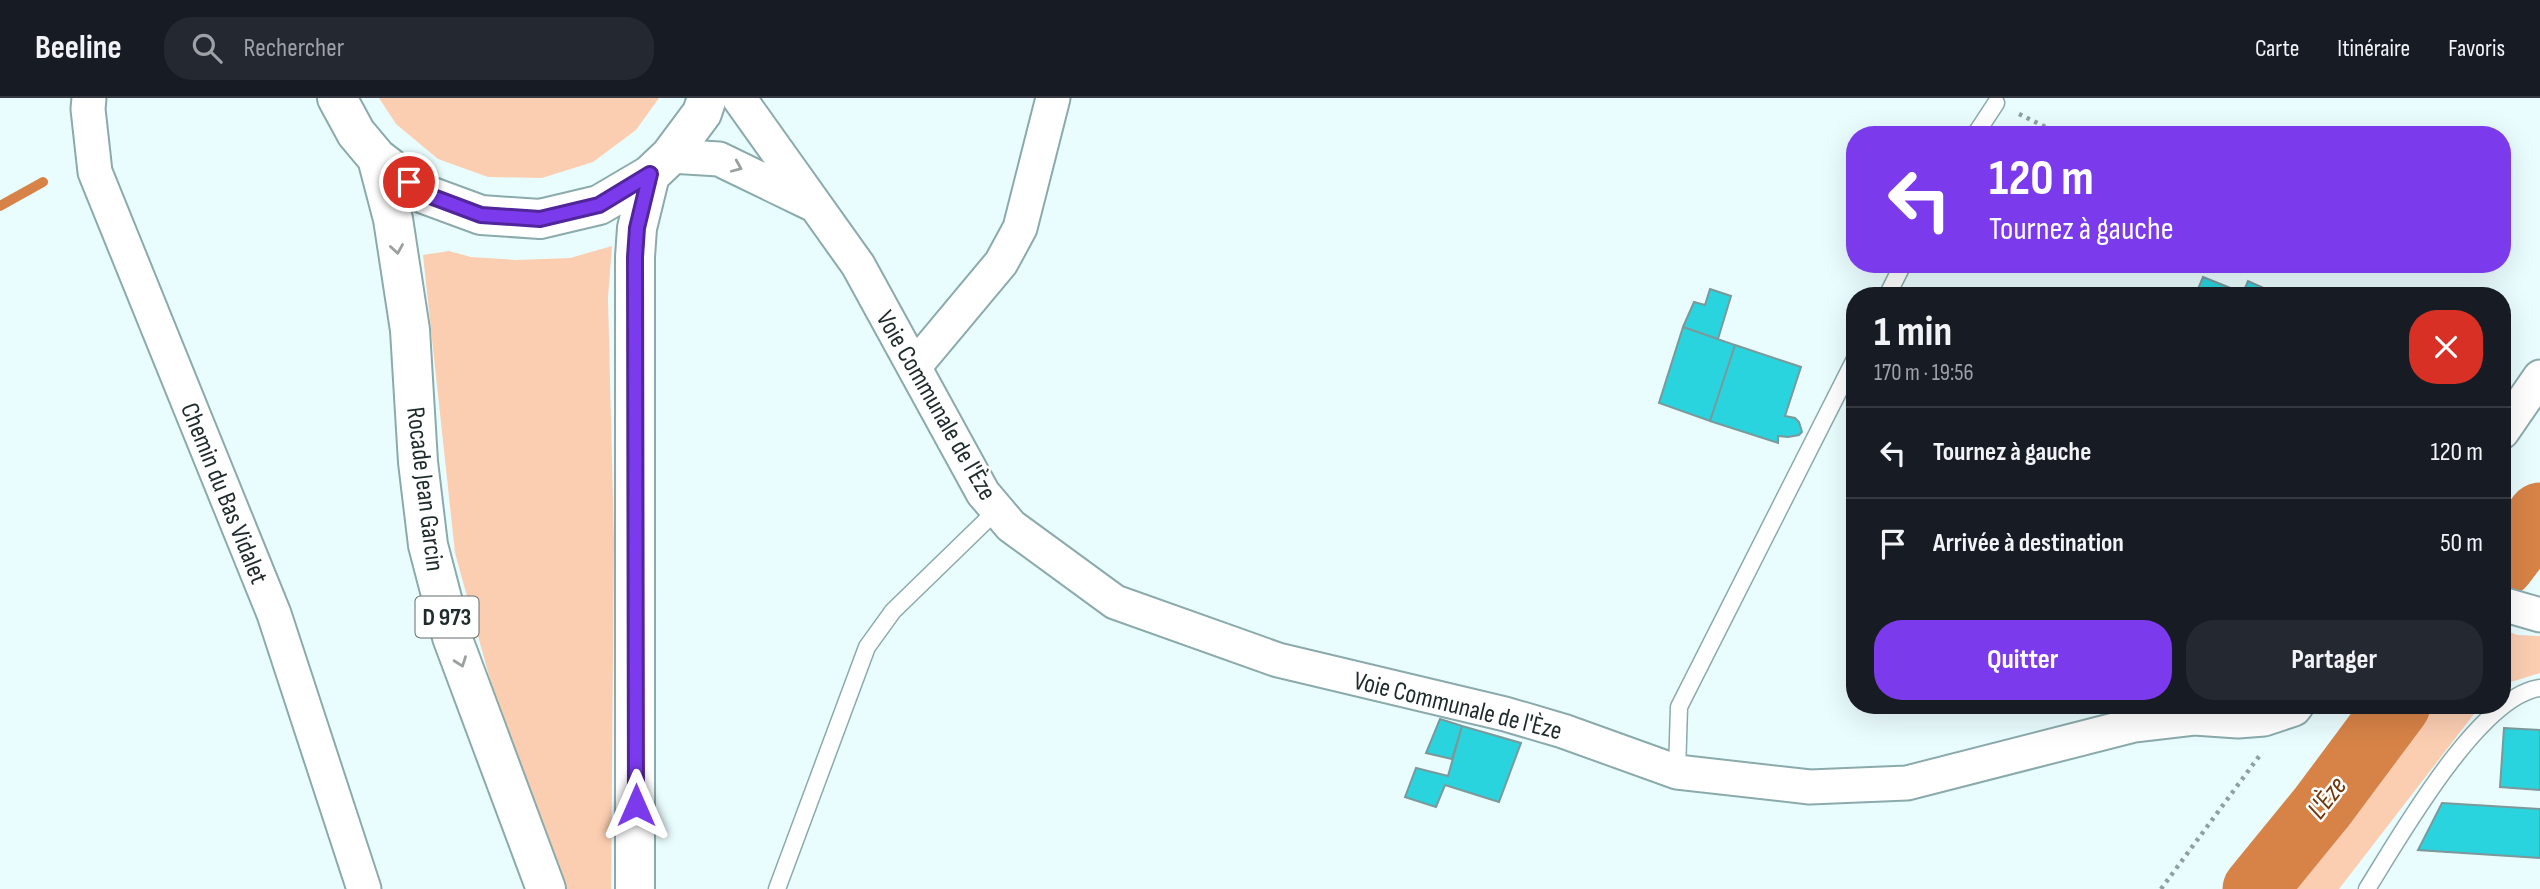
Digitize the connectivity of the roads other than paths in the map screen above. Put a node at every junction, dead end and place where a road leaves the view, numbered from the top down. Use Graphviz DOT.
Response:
graph roads {
  1 [pos="89,98"];
  2 [pos="707,98"];
  3 [pos="739,98"];
  4 [pos="1052,98"];
  5 [pos="334,100"];
  6 [pos="1996,103"];
  7 [pos="1981,126"];
  8 [pos="377,158"];
  9 [pos="660,165"];
  10 [pos="818,206"];
  11 [pos="915,366"];
  12 [pos="1846,377"];
  13 [pos="2540,377"];
  14 [pos="2511,419"];
  15 [pos="997,510"];
  16 [pos="2540,688"];
  17 [pos="2511,700"];
  18 [pos="2279,714"];
  19 [pos="2493,714"];
  20 [pos="1677,772"];
  21 [pos="364,889"];
  22 [pos="546,889"];
  23 [pos="635,889"];
  24 [pos="777,889"];
  25 [pos="2367,889"];
  1 -- 21 [label="street, Chemin du Bas Vidalet"];
  2 -- 9 [label="main road"];
  3 -- 10 [label="street, Voie Communale de l'Èze"];
  4 -- 11 [label="street"];
  5 -- 8 [label="main road"];
  6 -- 7 [label="lane"];
  8 -- 9 [label="main road"];
  8 -- 22 [label="main road, Rocade Jean Garcin / D 973, one-way"];
  9 -- 10 [label="street, one-way"];
  9 -- 23 [label="main road"];
  10 -- 11 [label="street, Voie Communale de l'Èze"];
  11 -- 15 [label="street, Voie Communale de l'Èze"];
  12 -- 20 [label="lane"];
  13 -- 14 [label="street"];
  15 -- 20 [label="street, Voie Communale de l'Èze"];
  15 -- 24 [label="lane"];
  16 -- 17 [label="lane"];
  18 -- 20 [label="street, Voie Communale de l'Èze"];
  19 -- 25 [label="lane"];
}
